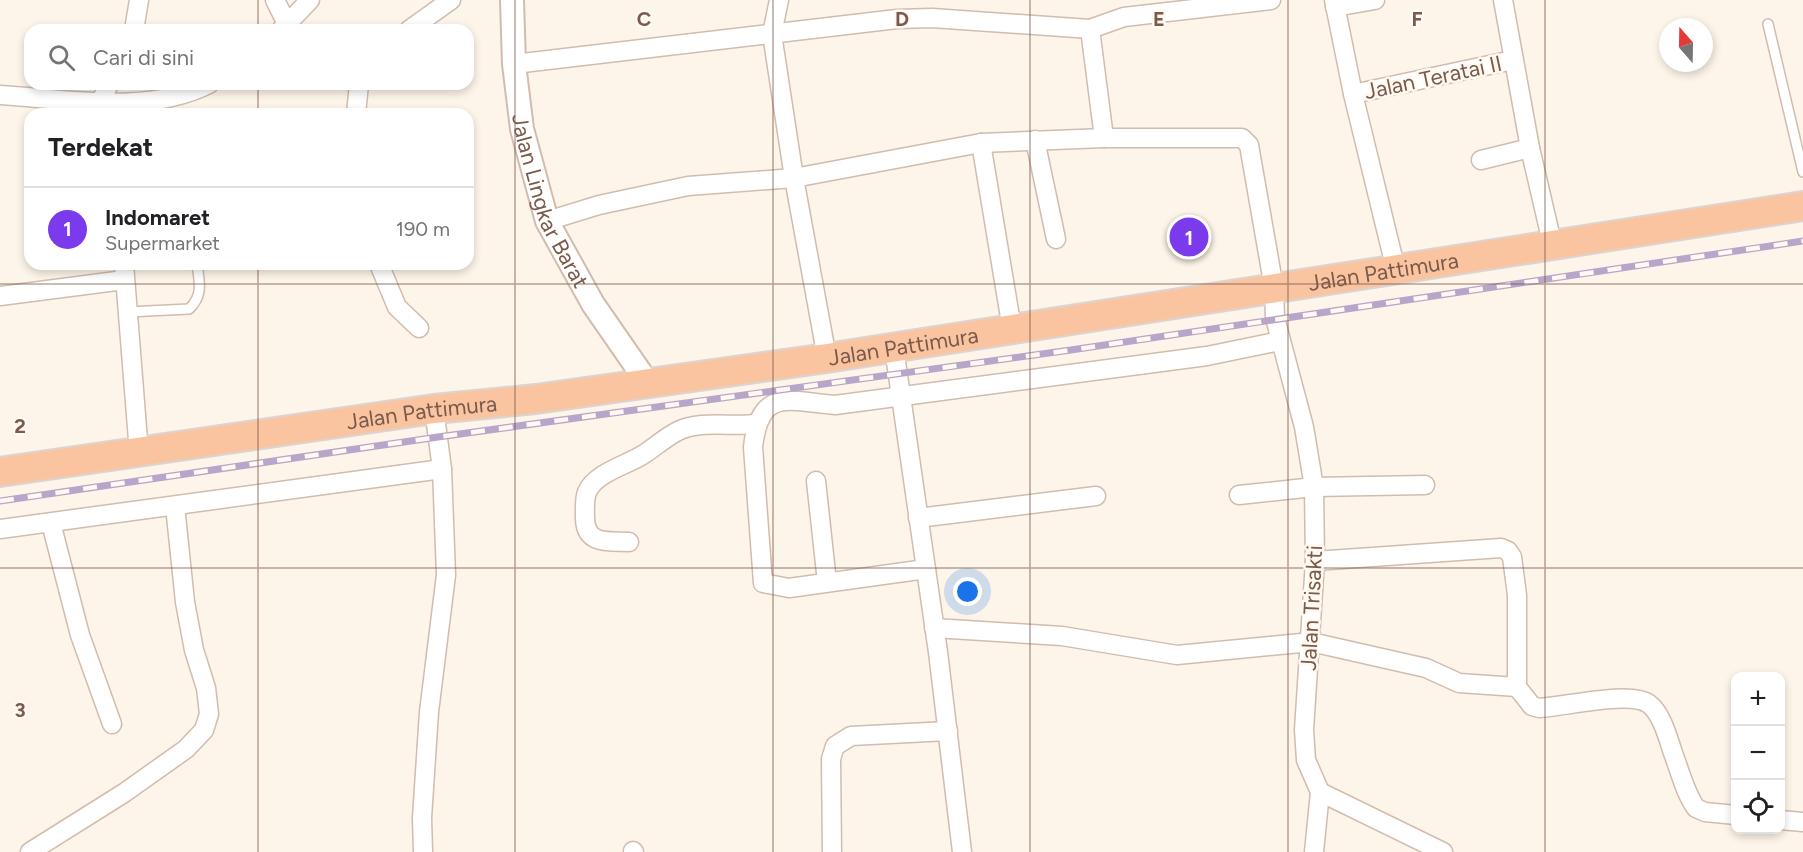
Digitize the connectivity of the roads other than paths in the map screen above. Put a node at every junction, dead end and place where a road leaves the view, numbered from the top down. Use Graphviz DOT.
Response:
graph roads {
  1 [pos="139,0"];
  2 [pos="275,0"];
  3 [pos="310,0"];
  4 [pos="451,0"];
  5 [pos="512,0"];
  6 [pos="779,0"];
  7 [pos="1271,0"];
  8 [pos="1375,0"];
  9 [pos="1503,0"];
  10 [pos="1335,3"];
  11 [pos="1122,8"];
  12 [pos="135,24"];
  13 [pos="283,24"];
  14 [pos="287,24"];
  15 [pos="417,24"];
  16 [pos="1768,24"];
  17 [pos="1090,29"];
  18 [pos="772,33"];
  19 [pos="1513,60"];
  20 [pos="514,64"];
  21 [pos="110,90"];
  22 [pos="194,90"];
  23 [pos="358,90"];
  24 [pos="1353,94"];
  25 [pos="0,95"];
  26 [pos="112,106"];
  27 [pos="357,108"];
  28 [pos="1104,138"];
  29 [pos="1035,140"];
  30 [pos="981,143"];
  31 [pos="1530,148"];
  32 [pos="1481,160"];
  33 [pos="1803,172"];
  34 [pos="794,178"];
  35 [pos="1803,206"];
  36 [pos="547,221"];
  37 [pos="1056,239"];
  38 [pos="1553,247"];
  39 [pos="198,270"];
  40 [pos="382,270"];
  41 [pos="1396,270"];
  42 [pos="124,272"];
  43 [pos="1274,288"];
  44 [pos="0,296"];
  45 [pos="127,312"];
  46 [pos="419,328"];
  47 [pos="1012,329"];
  48 [pos="1280,341"];
  49 [pos="894,348"];
  50 [pos="827,358"];
  51 [pos="647,382"];
  52 [pos="900,397"];
  53 [pos="434,409"];
  54 [pos="756,424"];
  55 [pos="139,453"];
  56 [pos="442,469"];
  57 [pos="0,472"];
  58 [pos="816,481"];
  59 [pos="1425,485"];
  60 [pos="1314,487"];
  61 [pos="1239,495"];
  62 [pos="1096,496"];
  63 [pos="175,506"];
  64 [pos="918,518"];
  65 [pos="51,522"];
  66 [pos="0,529"];
  67 [pos="629,542"];
  68 [pos="1315,561"];
  69 [pos="926,569"];
  70 [pos="827,582"];
  71 [pos="933,628"];
  72 [pos="1311,642"];
  73 [pos="1517,687"];
  74 [pos="112,724"];
  75 [pos="948,731"];
  76 [pos="1318,802"];
  77 [pos="1731,815"];
  78 [pos="1785,820"];
  79 [pos="1803,822"];
  80 [pos="30,852"];
  81 [pos="423,852"];
  82 [pos="832,852"];
  83 [pos="962,852"];
  84 [pos="1314,852"];
  85 [pos="1443,852"];
  1 -- 12 [label="street"];
  2 -- 13 [label="street"];
  3 -- 14 [label="street"];
  4 -- 15 [label="street"];
  5 -- 20 [label="street, Jalan Lingkar Barat"];
  6 -- 18 [label="street"];
  7 -- 11 [label="street"];
  8 -- 10 [label="street"];
  9 -- 19 [label="street"];
  10 -- 24 [label="street"];
  11 -- 17 [label="street"];
  16 -- 33 [label="lane"];
  17 -- 18 [label="street"];
  17 -- 28 [label="street"];
  18 -- 20 [label="street"];
  18 -- 34 [label="street"];
  19 -- 24 [label="street, Jalan Teratai II"];
  19 -- 31 [label="street"];
  20 -- 36 [label="street, Jalan Lingkar Barat"];
  21 -- 26 [label="street"];
  22 -- 26 [label="street"];
  23 -- 27 [label="street"];
  24 -- 41 [label="street"];
  25 -- 26 [label="street"];
  28 -- 29 [label="street, Jalan Trisakti"];
  28 -- 43 [label="street, Jalan Trisakti"];
  29 -- 30 [label="street, Jalan Trisakti"];
  29 -- 37 [label="street"];
  30 -- 34 [label="street, Jalan Trisakti"];
  30 -- 47 [label="street"];
  31 -- 32 [label="street"];
  31 -- 38 [label="street"];
  34 -- 36 [label="street, Jalan Trisakti"];
  34 -- 50 [label="street"];
  35 -- 38 [label="highway, Jalan Pattimura"];
  36 -- 51 [label="street, Jalan Lingkar Barat"];
  38 -- 41 [label="highway, Jalan Pattimura"];
  39 -- 45 [label="lane"];
  40 -- 46 [label="street"];
  41 -- 43 [label="highway, Jalan Pattimura"];
  42 -- 44 [label="street"];
  42 -- 45 [label="street"];
  43 -- 47 [label="highway, Jalan Pattimura"];
  43 -- 48 [label="street, Jalan Trisakti"];
  45 -- 55 [label="street"];
  47 -- 49 [label="highway, Jalan Pattimura"];
  48 -- 52 [label="street"];
  48 -- 60 [label="street, Jalan Trisakti"];
  49 -- 50 [label="highway, Jalan Pattimura"];
  49 -- 52 [label="street"];
  50 -- 51 [label="highway, Jalan Pattimura"];
  51 -- 53 [label="highway, Jalan Pattimura"];
  52 -- 54 [label="street"];
  52 -- 64 [label="street"];
  53 -- 55 [label="highway, Jalan Pattimura"];
  53 -- 56 [label="street"];
  54 -- 67 [label="street"];
  54 -- 70 [label="street"];
  55 -- 57 [label="highway, Jalan Pattimura"];
  56 -- 63 [label="street"];
  56 -- 81 [label="street"];
  58 -- 70 [label="street"];
  59 -- 60 [label="street"];
  60 -- 61 [label="street"];
  60 -- 68 [label="street, Jalan Trisakti"];
  62 -- 64 [label="street"];
  63 -- 65 [label="street"];
  63 -- 80 [label="street"];
  64 -- 69 [label="street"];
  65 -- 66 [label="street"];
  65 -- 74 [label="street"];
  68 -- 72 [label="street, Jalan Trisakti"];
  68 -- 73 [label="street"];
  69 -- 70 [label="street"];
  69 -- 71 [label="street"];
  71 -- 72 [label="street"];
  71 -- 75 [label="street"];
  72 -- 73 [label="street"];
  72 -- 76 [label="street, Jalan Trisakti"];
  73 -- 77 [label="street"];
  75 -- 82 [label="street"];
  75 -- 83 [label="street"];
  76 -- 84 [label="street"];
  76 -- 85 [label="street"];
  78 -- 79 [label="street"];
}
